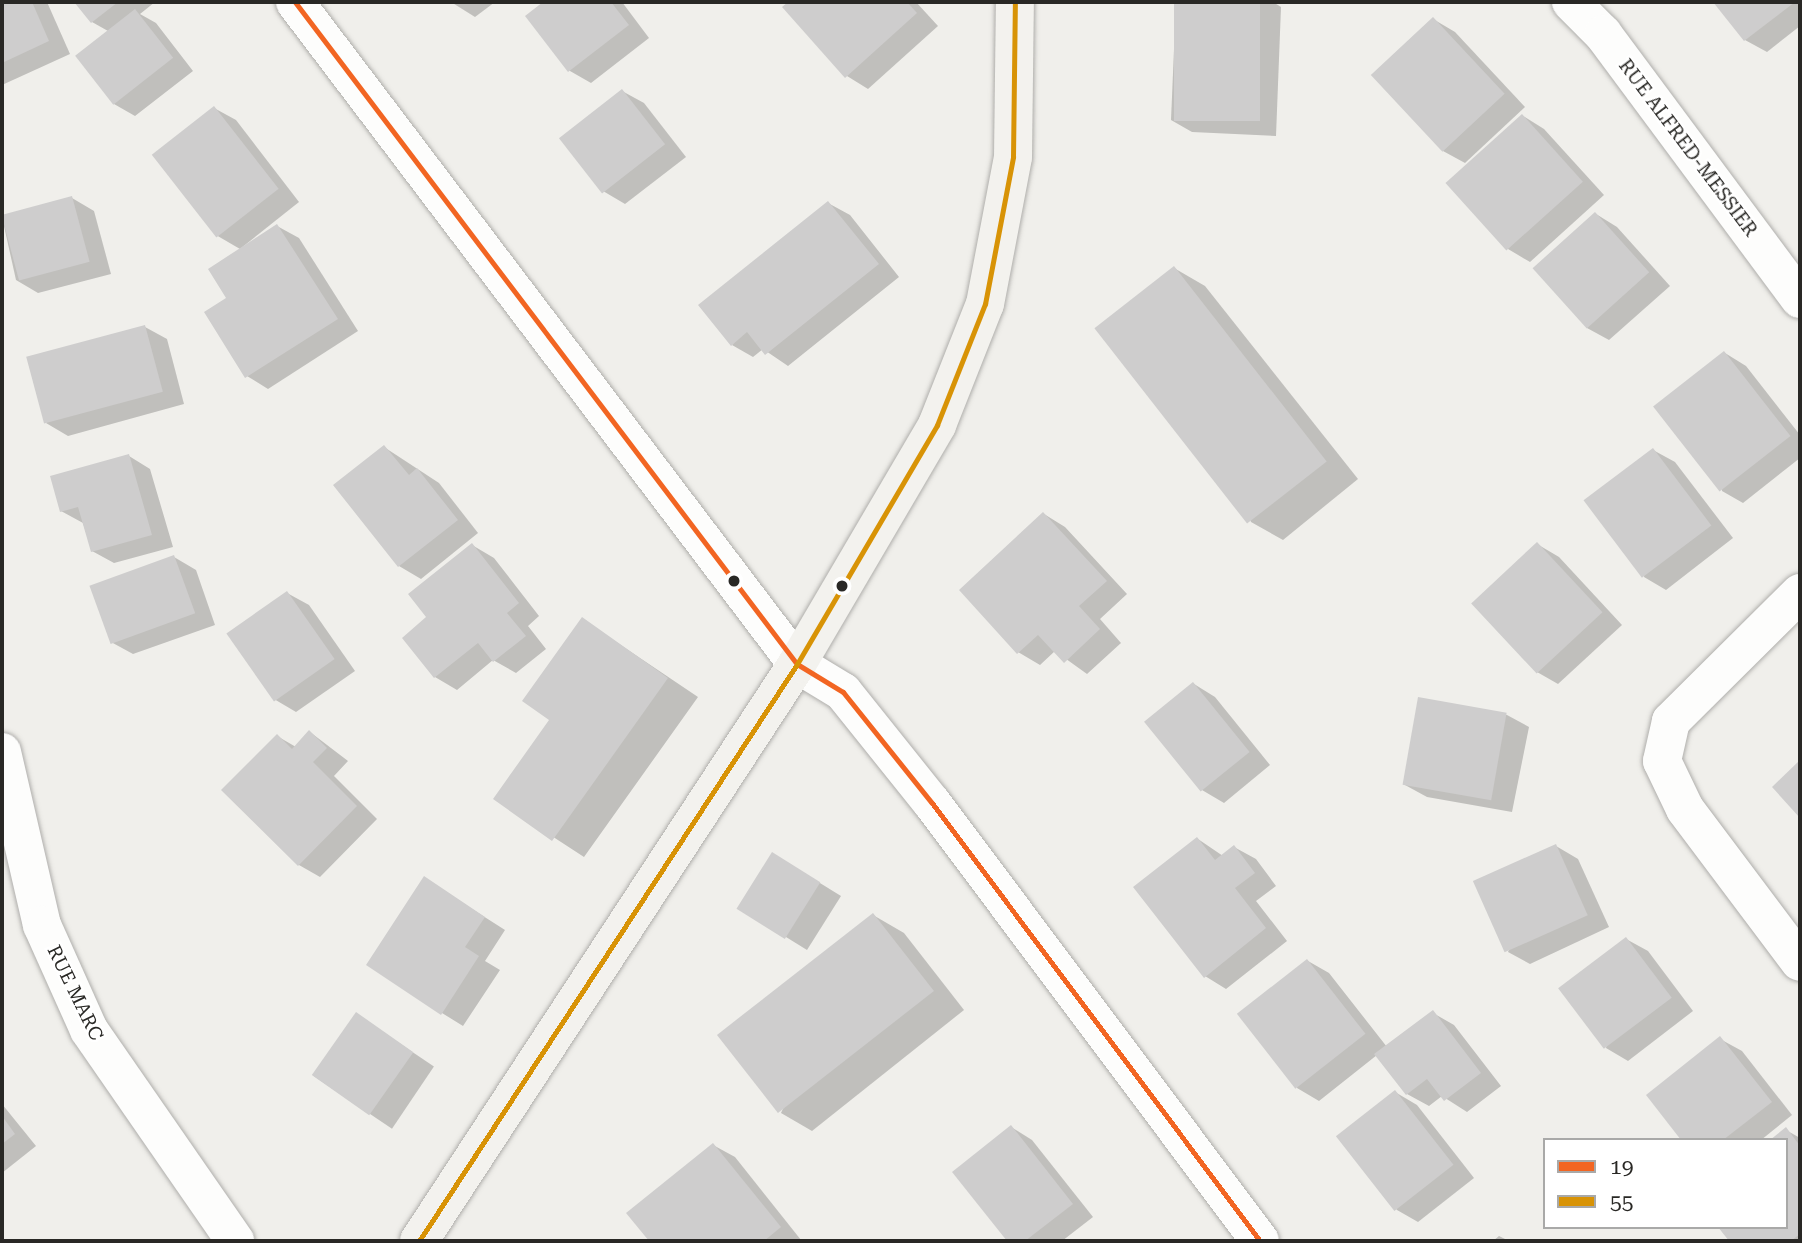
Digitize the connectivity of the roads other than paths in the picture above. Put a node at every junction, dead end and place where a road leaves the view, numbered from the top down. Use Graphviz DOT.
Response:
graph roads {
  1 [pos="295,2"];
  2 [pos="1014,2"];
  3 [pos="1571,2"];
  4 [pos="1800,299"];
  5 [pos="1800,593"];
  6 [pos="797,664"];
  7 [pos="2,752"];
  8 [pos="1800,962"];
  9 [pos="235,1241"];
  10 [pos="419,1241"];
  11 [pos="1260,1241"];
  1 -- 6 [label="street"];
  2 -- 6 [label="main road"];
  3 -- 4 [label="street, RUE ALFRED-MESSIER"];
  5 -- 8 [label="street"];
  6 -- 10 [label="main road"];
  6 -- 11 [label="street"];
  7 -- 9 [label="street, RUE MARC"];
}
